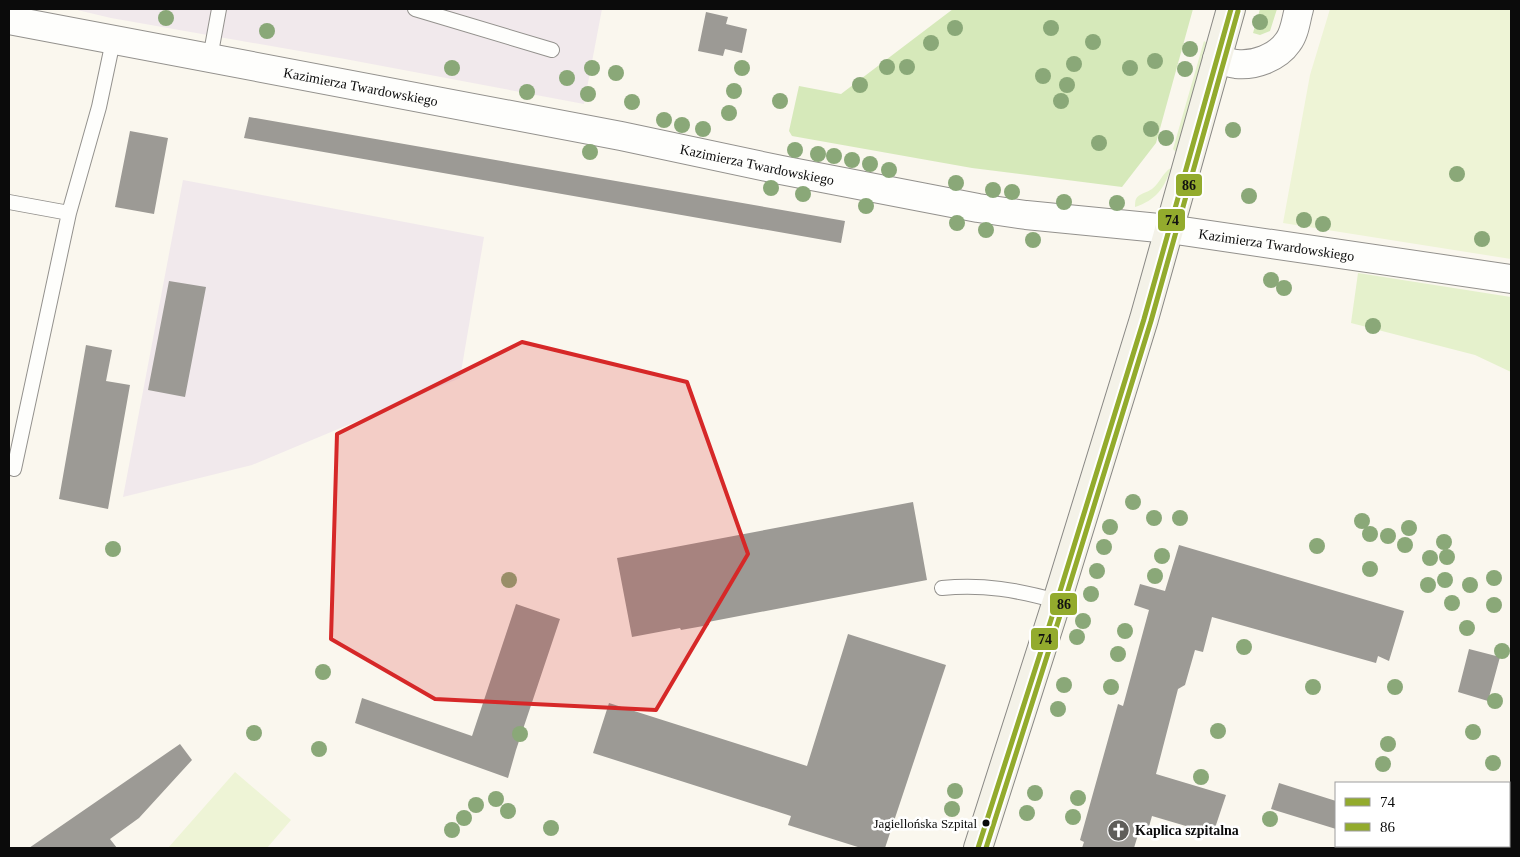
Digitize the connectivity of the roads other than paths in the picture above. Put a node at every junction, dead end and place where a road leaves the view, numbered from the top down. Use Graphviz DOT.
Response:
graph roads {
  1 [pos="219,9"];
  2 [pos="415,9"];
  3 [pos="1231,9"];
  4 [pos="1299,9"];
  5 [pos="9,20"];
  6 [pos="113,40"];
  7 [pos="552,50"];
  8 [pos="210,58"];
  9 [pos="1217,59"];
  10 [pos="9,202"];
  11 [pos="69,213"];
  12 [pos="1169,229"];
  13 [pos="1511,279"];
  14 [pos="14,469"];
  15 [pos="942,588"];
  16 [pos="1057,601"];
  17 [pos="978,848"];
  1 -- 8 [label="lane"];
  2 -- 7 [label="lane"];
  3 -- 9 [label="street"];
  4 -- 9 [label="street"];
  5 -- 6 [label="street, Kazimierza Twardowskiego"];
  6 -- 8 [label="street, Kazimierza Twardowskiego"];
  6 -- 11 [label="lane"];
  8 -- 12 [label="street, Kazimierza Twardowskiego"];
  9 -- 12 [label="street"];
  10 -- 11 [label="lane"];
  11 -- 14 [label="lane"];
  12 -- 13 [label="street, Kazimierza Twardowskiego"];
  12 -- 16 [label="street"];
  15 -- 16 [label="lane"];
  16 -- 17 [label="street"];
}
